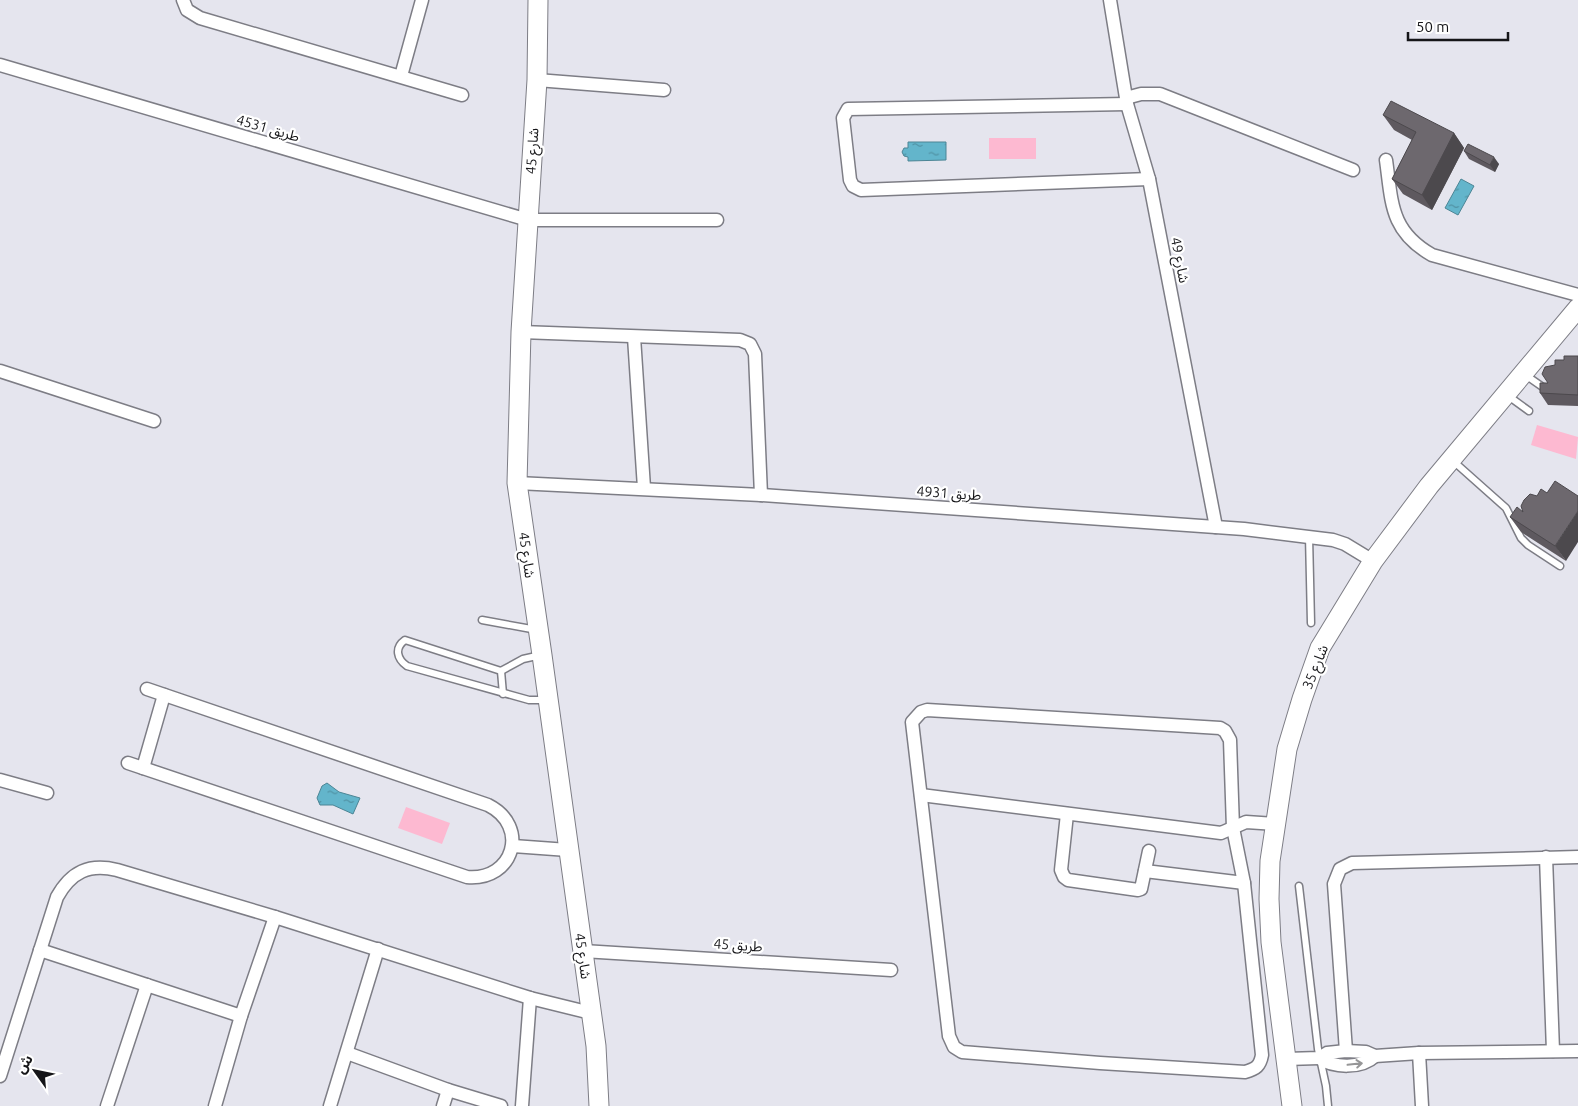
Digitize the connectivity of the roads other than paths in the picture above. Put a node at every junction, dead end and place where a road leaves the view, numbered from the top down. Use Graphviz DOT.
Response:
graph roads {
  1 [pos="183,0"];
  2 [pos="422,0"];
  3 [pos="538,0"];
  4 [pos="1110,0"];
  5 [pos="0,65"];
  6 [pos="401,76"];
  7 [pos="537,80"];
  8 [pos="664,90"];
  9 [pos="462,96"];
  10 [pos="1126,101"];
  11 [pos="1386,160"];
  12 [pos="1353,170"];
  13 [pos="1149,179"];
  14 [pos="528,220"];
  15 [pos="717,220"];
  16 [pos="1578,296"];
  17 [pos="1578,308"];
  18 [pos="522,332"];
  19 [pos="634,337"];
  20 [pos="0,371"];
  21 [pos="1523,374"];
  22 [pos="1552,393"];
  23 [pos="1506,394"];
  24 [pos="1529,411"];
  25 [pos="154,421"];
  26 [pos="1451,460"];
  27 [pos="517,482"];
  28 [pos="644,488"];
  29 [pos="761,495"];
  30 [pos="1216,527"];
  31 [pos="1309,536"];
  32 [pos="1372,561"];
  33 [pos="1560,566"];
  34 [pos="482,620"];
  35 [pos="1311,623"];
  36 [pos="538,630"];
  37 [pos="542,655"];
  38 [pos="501,671"];
  39 [pos="147,689"];
  40 [pos="503,694"];
  41 [pos="164,695"];
  42 [pos="547,700"];
  43 [pos="128,763"];
  44 [pos="143,768"];
  45 [pos="0,780"];
  46 [pos="47,793"];
  47 [pos="921,795"];
  48 [pos="1067,814"];
  49 [pos="1275,824"];
  50 [pos="1233,828"];
  51 [pos="513,846"];
  52 [pos="568,850"];
  53 [pos="1148,851"];
  54 [pos="1546,857"];
  55 [pos="1578,857"];
  56 [pos="1145,871"];
  57 [pos="1244,883"];
  58 [pos="1299,886"];
  59 [pos="275,917"];
  60 [pos="378,949"];
  61 [pos="40,950"];
  62 [pos="583,951"];
  63 [pos="891,970"];
  64 [pos="146,985"];
  65 [pos="530,998"];
  66 [pos="591,1013"];
  67 [pos="241,1016"];
  68 [pos="1553,1051"];
  69 [pos="1578,1051"];
  70 [pos="1346,1052"];
  71 [pos="347,1053"];
  72 [pos="1419,1053"];
  73 [pos="1375,1056"];
  74 [pos="1319,1058"];
  75 [pos="1286,1059"];
  76 [pos="0,1076"];
  77 [pos="448,1090"];
  78 [pos="107,1106"];
  79 [pos="215,1106"];
  80 [pos="330,1106"];
  81 [pos="443,1106"];
  82 [pos="501,1106"];
  83 [pos="522,1106"];
  84 [pos="599,1106"];
  85 [pos="1292,1106"];
  86 [pos="1328,1106"];
  87 [pos="1422,1106"];
  1 -- 6 [label="street"];
  2 -- 6 [label="street"];
  3 -- 7 [label="street, شارع 45"];
  4 -- 10 [label="street, شارع 49"];
  5 -- 14 [label="street, طريق 4531"];
  6 -- 9 [label="street"];
  7 -- 8 [label="street"];
  7 -- 14 [label="street, شارع 45"];
  10 -- 12 [label="street"];
  10 -- 13 [label="street, شارع 49"];
  10 -- 13 [label="street"];
  11 -- 16 [label="street"];
  13 -- 30 [label="street, شارع 49"];
  14 -- 15 [label="street, طريق 4531"];
  14 -- 18 [label="street, شارع 45"];
  17 -- 21 [label="street, شارع 35"];
  18 -- 19 [label="street"];
  18 -- 27 [label="street, شارع 45"];
  19 -- 28 [label="street"];
  19 -- 29 [label="street"];
  20 -- 25 [label="street"];
  21 -- 22 [label="lane"];
  21 -- 23 [label="street, شارع 35"];
  23 -- 24 [label="lane"];
  23 -- 26 [label="street, شارع 35"];
  26 -- 32 [label="street, شارع 35"];
  26 -- 33 [label="lane"];
  27 -- 28 [label="street, طريق 4931"];
  27 -- 36 [label="street, شارع 45"];
  28 -- 29 [label="street, طريق 4931"];
  29 -- 30 [label="street, طريق 4931"];
  30 -- 31 [label="street, طريق 4931"];
  31 -- 32 [label="street, طريق 4931"];
  31 -- 35 [label="lane"];
  32 -- 49 [label="street, شارع 35"];
  34 -- 36 [label="lane"];
  36 -- 37 [label="street, شارع 45"];
  37 -- 38 [label="lane"];
  37 -- 42 [label="street, شارع 45"];
  38 -- 40 [label="lane"];
  38 -- 40 [label="lane"];
  39 -- 41 [label="street"];
  40 -- 42 [label="lane"];
  41 -- 44 [label="street"];
  41 -- 51 [label="street"];
  42 -- 52 [label="street, شارع 45"];
  43 -- 44 [label="street"];
  44 -- 51 [label="street"];
  45 -- 46 [label="street"];
  47 -- 48 [label="street"];
  47 -- 50 [label="street"];
  47 -- 57 [label="street"];
  48 -- 50 [label="street"];
  48 -- 56 [label="street"];
  49 -- 50 [label="street"];
  49 -- 75 [label="street, شارع 35"];
  50 -- 57 [label="street"];
  51 -- 52 [label="street"];
  52 -- 62 [label="street, شارع 45"];
  53 -- 56 [label="street"];
  54 -- 55 [label="street"];
  54 -- 68 [label="street"];
  54 -- 70 [label="street"];
  56 -- 57 [label="street"];
  58 -- 74 [label="lane"];
  59 -- 60 [label="street"];
  59 -- 61 [label="street"];
  59 -- 67 [label="street"];
  60 -- 65 [label="street"];
  60 -- 71 [label="street"];
  61 -- 64 [label="street"];
  61 -- 76 [label="street"];
  62 -- 63 [label="street, طريق 45"];
  62 -- 66 [label="street, شارع 45"];
  64 -- 67 [label="street"];
  64 -- 78 [label="street"];
  65 -- 66 [label="street"];
  65 -- 83 [label="street"];
  66 -- 84 [label="street, شارع 45"];
  67 -- 79 [label="street"];
  68 -- 69 [label="street"];
  68 -- 72 [label="street"];
  70 -- 73 [label="street"];
  70 -- 74 [label="street"];
  71 -- 77 [label="street"];
  71 -- 80 [label="street"];
  72 -- 73 [label="street"];
  72 -- 87 [label="street"];
  74 -- 73 [label="street, one-way"];
  74 -- 75 [label="street"];
  74 -- 86 [label="lane"];
  75 -- 85 [label="street, شارع 35"];
  77 -- 81 [label="street"];
  77 -- 82 [label="street"];
}
